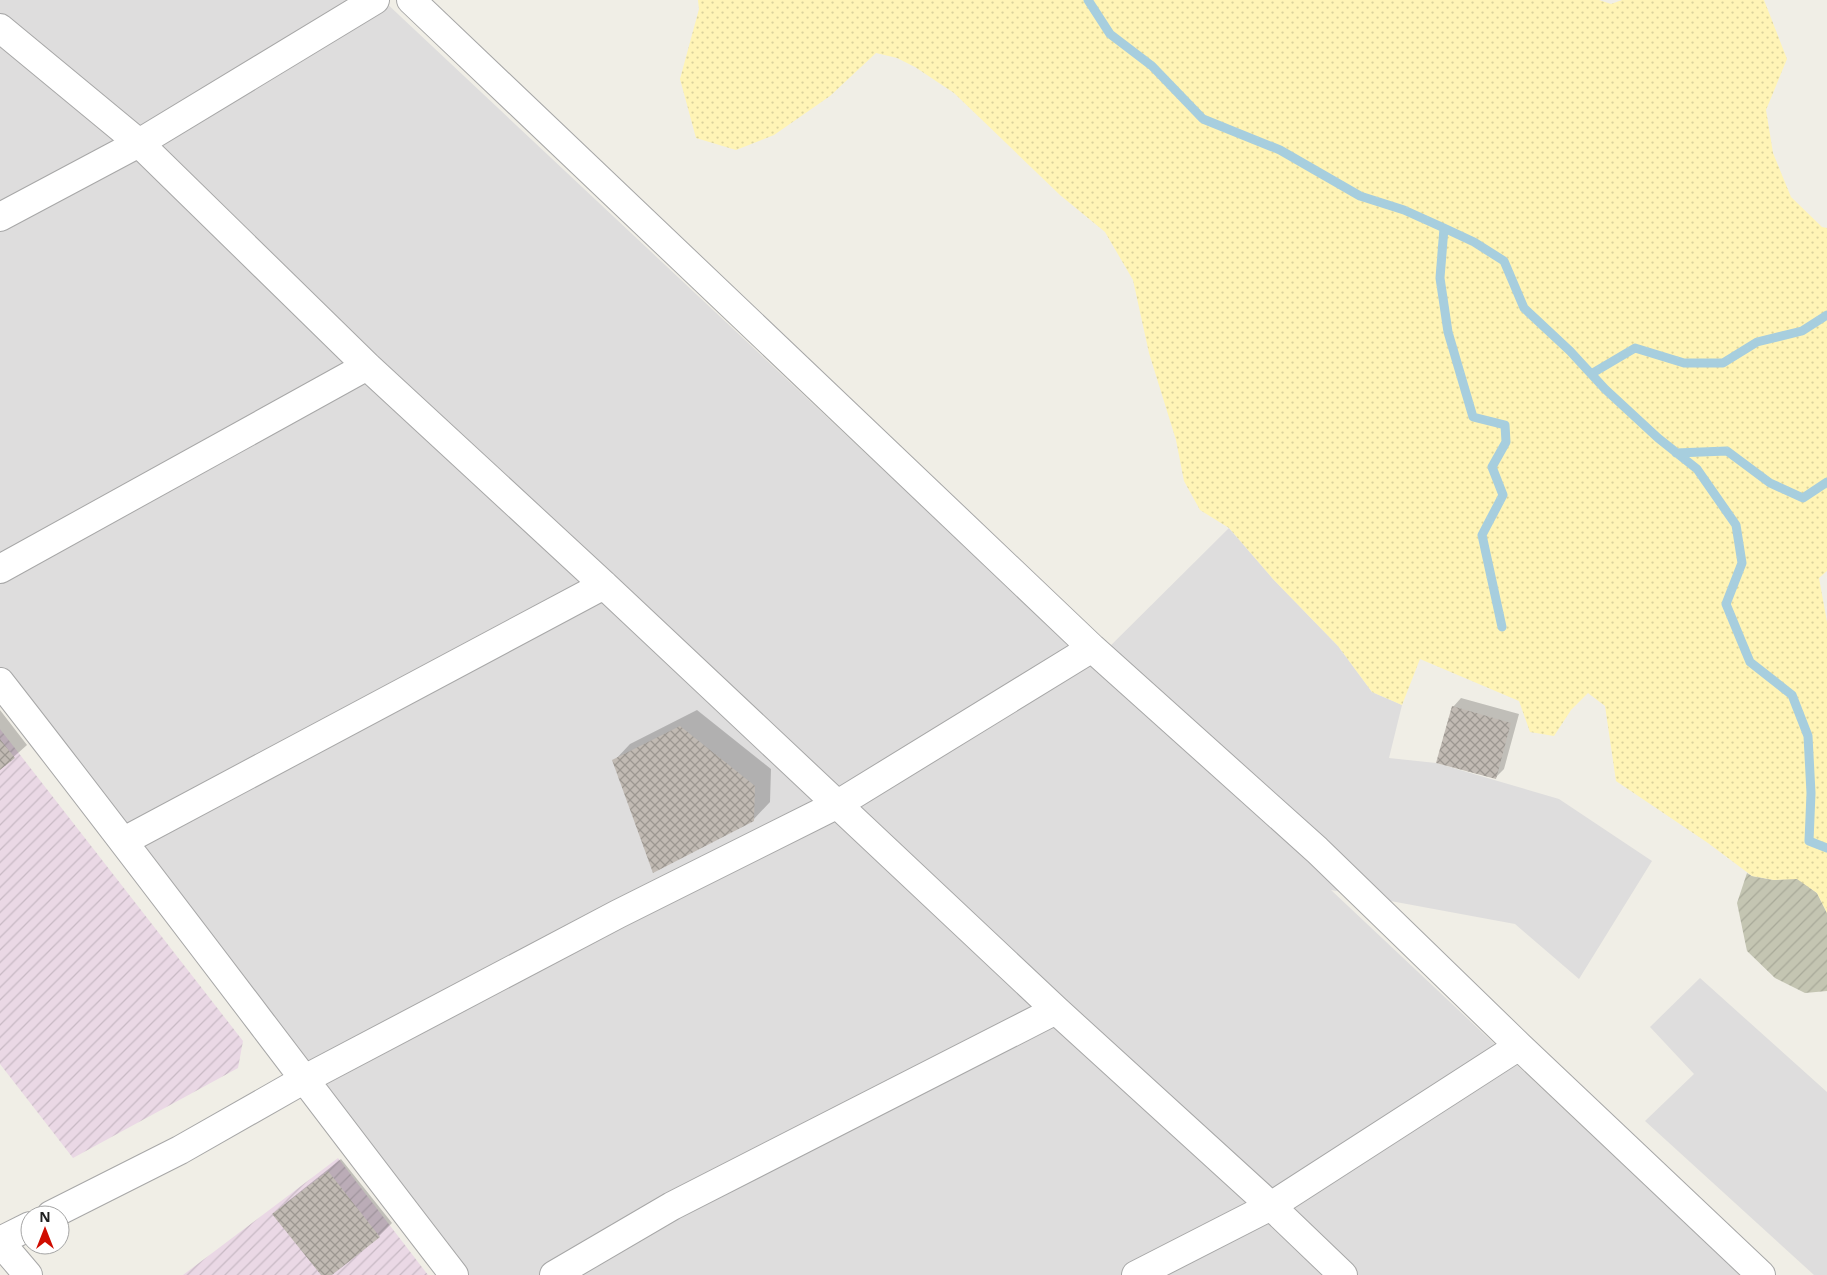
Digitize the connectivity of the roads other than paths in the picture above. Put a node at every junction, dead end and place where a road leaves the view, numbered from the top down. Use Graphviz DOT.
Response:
graph roads {
  1 [pos="375,0"];
  2 [pos="411,0"];
  3 [pos="0,28"];
  4 [pos="139,142"];
  5 [pos="0,218"];
  6 [pos="367,366"];
  7 [pos="0,569"];
  8 [pos="604,585"];
  9 [pos="1092,648"];
  10 [pos="0,682"];
  11 [pos="838,804"];
  12 [pos="124,841"];
  13 [pos="1056,1010"];
  14 [pos="1519,1046"];
  15 [pos="303,1080"];
  16 [pos="70,1205"];
  17 [pos="1271,1206"];
  18 [pos="20,1231"];
  19 [pos="0,1241"];
  20 [pos="28,1275"];
  21 [pos="454,1275"];
  22 [pos="554,1275"];
  23 [pos="1136,1275"];
  24 [pos="1344,1275"];
  25 [pos="1761,1275"];
  1 -- 4 [label="street"];
  2 -- 9 [label="street"];
  3 -- 4 [label="street"];
  4 -- 5 [label="street"];
  4 -- 6 [label="street"];
  6 -- 7 [label="street"];
  6 -- 8 [label="street"];
  8 -- 11 [label="street"];
  8 -- 12 [label="street"];
  9 -- 11 [label="street"];
  9 -- 14 [label="street"];
  10 -- 12 [label="street"];
  11 -- 13 [label="street"];
  11 -- 15 [label="street"];
  12 -- 15 [label="street"];
  13 -- 17 [label="street"];
  13 -- 22 [label="street"];
  14 -- 17 [label="street"];
  14 -- 25 [label="street"];
  15 -- 16 [label="street"];
  15 -- 21 [label="street"];
  17 -- 23 [label="street"];
  17 -- 24 [label="street"];
  18 -- 19 [label="street"];
  19 -- 20 [label="street"];
}
